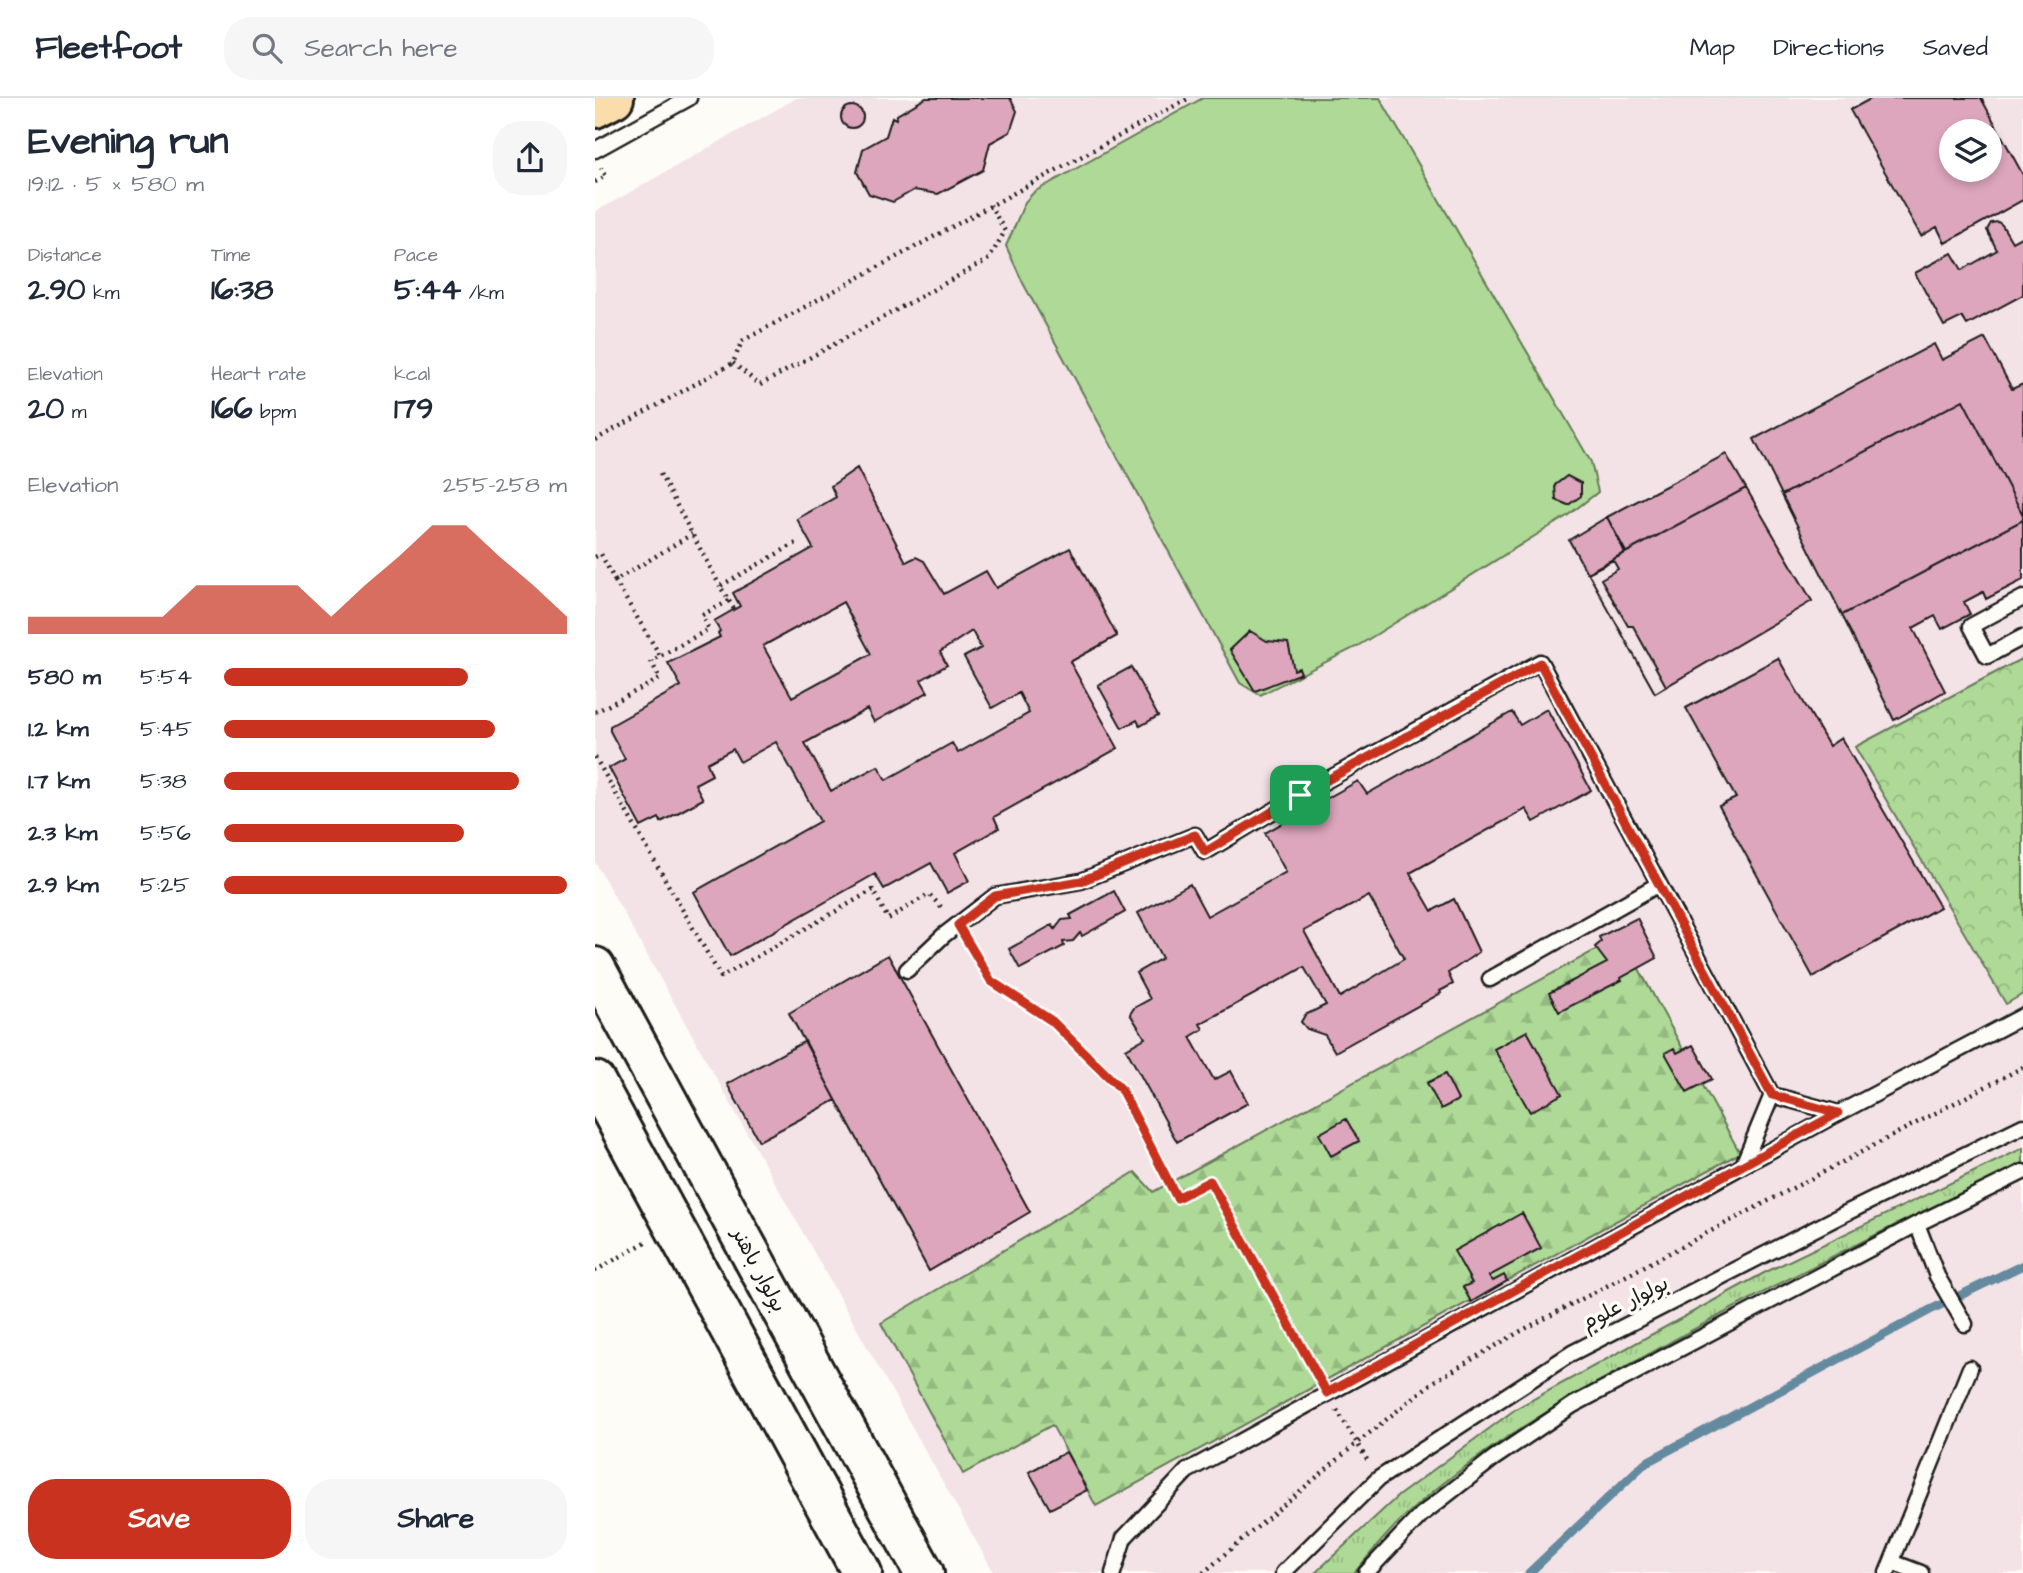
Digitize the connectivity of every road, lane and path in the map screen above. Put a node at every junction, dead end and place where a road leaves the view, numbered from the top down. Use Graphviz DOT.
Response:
graph roads {
  1 [pos="614,98"];
  2 [pos="689,98"];
  3 [pos="1189,98"];
  4 [pos="595,108"];
  5 [pos="595,150"];
  6 [pos="595,169"];
  7 [pos="595,182"];
  8 [pos="990,205"];
  9 [pos="733,363"];
  10 [pos="595,440"];
  11 [pos="660,474"];
  12 [pos="692,534"];
  13 [pos="798,542"];
  14 [pos="595,557"];
  15 [pos="615,581"];
  16 [pos="720,586"];
  17 [pos="2023,598"];
  18 [pos="729,601"];
  19 [pos="734,609"];
  20 [pos="2023,637"];
  21 [pos="661,657"];
  22 [pos="595,712"];
  23 [pos="595,757"];
  24 [pos="1659,884"];
  25 [pos="958,925"];
  26 [pos="595,967"];
  27 [pos="907,970"];
  28 [pos="1490,979"];
  29 [pos="2023,1016"];
  30 [pos="2023,1067"];
  31 [pos="595,1081"];
  32 [pos="1772,1095"];
  33 [pos="1838,1113"];
  34 [pos="2023,1126"];
  35 [pos="1743,1166"];
  36 [pos="2023,1172"];
  37 [pos="1917,1223"];
  38 [pos="674,1226"];
  39 [pos="595,1270"];
  40 [pos="1965,1324"];
  41 [pos="1970,1368"];
  42 [pos="1327,1393"];
  43 [pos="1357,1443"];
  44 [pos="1378,1479"];
  45 [pos="1890,1568"];
  46 [pos="862,1573"];
  47 [pos="924,1573"];
  48 [pos="1113,1573"];
  49 [pos="1203,1573"];
  50 [pos="1283,1573"];
  51 [pos="1366,1573"];
  52 [pos="1921,1573"];
  1 -- 4 [label="highway"];
  2 -- 5 [label="lane"];
  3 -- 8 [label="path"];
  6 -- 7 [label="path"];
  8 -- 9 [label="path"];
  8 -- 9 [label="path"];
  9 -- 10 [label="path"];
  11 -- 12 [label="path"];
  12 -- 15 [label="path"];
  12 -- 16 [label="path"];
  13 -- 16 [label="path"];
  14 -- 15 [label="path"];
  15 -- 21 [label="path"];
  16 -- 18 [label="path"];
  17 -- 20 [label="lane"];
  18 -- 19 [label="path"];
  18 -- 21 [label="path"];
  21 -- 22 [label="path"];
  23 -- 25 [label="path"];
  24 -- 25 [label="lane"];
  24 -- 28 [label="lane"];
  24 -- 32 [label="lane"];
  25 -- 27 [label="lane"];
  25 -- 42 [label="path"];
  26 -- 47 [label="street, بولوار باهنر"];
  29 -- 33 [label="lane"];
  30 -- 43 [label="path"];
  31 -- 38 [label="street"];
  32 -- 33 [label="lane"];
  32 -- 35 [label="lane"];
  33 -- 35 [label="lane"];
  34 -- 44 [label="lane, بولوار علوم"];
  35 -- 42 [label="lane"];
  36 -- 37 [label="lane"];
  37 -- 40 [label="lane"];
  37 -- 51 [label="lane"];
  38 -- 39 [label="path"];
  38 -- 46 [label="street"];
  41 -- 45 [label="lane"];
  42 -- 43 [label="path"];
  42 -- 48 [label="lane"];
  43 -- 44 [label="path"];
  43 -- 49 [label="path"];
  44 -- 50 [label="lane, بولوار علوم"];
  45 -- 52 [label="lane"];
}
